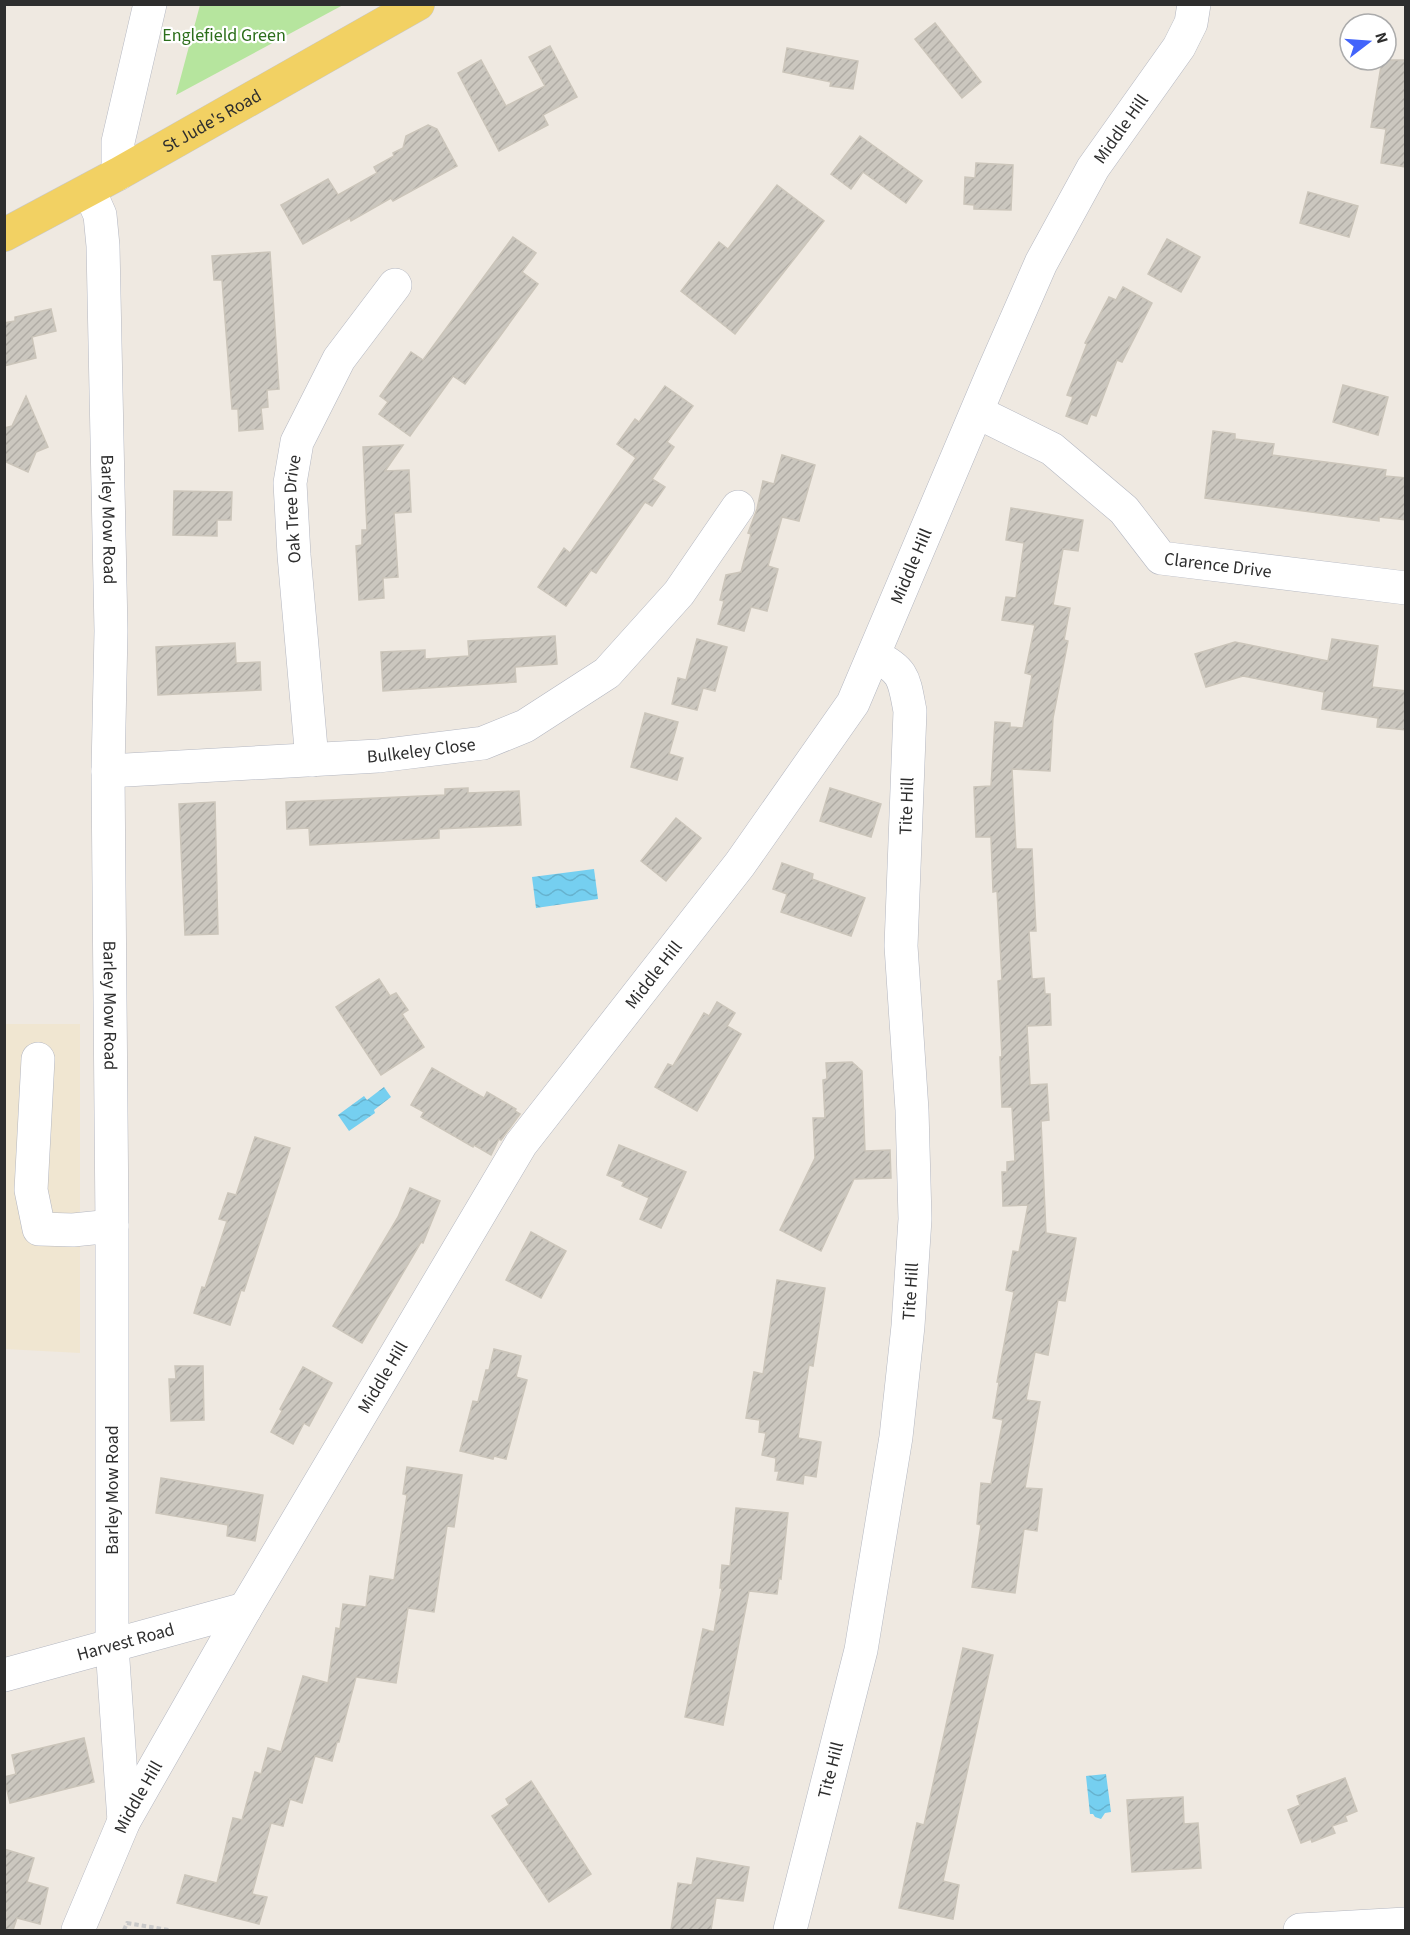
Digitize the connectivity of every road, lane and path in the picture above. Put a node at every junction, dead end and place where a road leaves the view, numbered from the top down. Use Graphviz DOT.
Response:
graph roads {
  1 [pos="150,4"];
  2 [pos="418,4"];
  3 [pos="1194,4"];
  4 [pos="118,174"];
  5 [pos="89,190"];
  6 [pos="4,235"];
  7 [pos="395,285"];
  8 [pos="977,412"];
  9 [pos="738,507"];
  10 [pos="1406,588"];
  11 [pos="874,656"];
  12 [pos="312,760"];
  13 [pos="108,771"];
  14 [pos="38,1059"];
  15 [pos="112,1226"];
  16 [pos="245,1609"];
  17 [pos="112,1646"];
  18 [pos="4,1675"];
  19 [pos="123,1821"];
  20 [pos="1406,1906"];
  21 [pos="1393,1925"];
  22 [pos="86,1929"];
  23 [pos="124,1930"];
  24 [pos="170,1930"];
  25 [pos="790,1930"];
  26 [pos="1300,1930"];
  1 -- 4 [label="street"];
  2 -- 4 [label="main road, St Jude's Road"];
  3 -- 8 [label="street, Middle Hill"];
  4 -- 5 [label="main road, St Jude's Road"];
  5 -- 6 [label="main road, St Jude's Road"];
  5 -- 13 [label="street, Barley Mow Road"];
  7 -- 12 [label="street, Oak Tree Drive"];
  8 -- 10 [label="street, Clarence Drive"];
  8 -- 11 [label="street, Middle Hill"];
  9 -- 12 [label="street, Bulkeley Close"];
  11 -- 16 [label="street, Middle Hill"];
  11 -- 25 [label="street, Tite Hill"];
  12 -- 13 [label="street, Bulkeley Close"];
  13 -- 15 [label="street, Barley Mow Road"];
  14 -- 15 [label="street"];
  15 -- 17 [label="street, Barley Mow Road"];
  16 -- 17 [label="street, Harvest Road"];
  16 -- 19 [label="street, Middle Hill"];
  17 -- 18 [label="street, Harvest Road"];
  17 -- 19 [label="street, Barley Mow Road"];
  19 -- 22 [label="street, Middle Hill"];
  20 -- 21 [label="street"];
  21 -- 26 [label="street"];
  23 -- 24 [label="path"];
}
